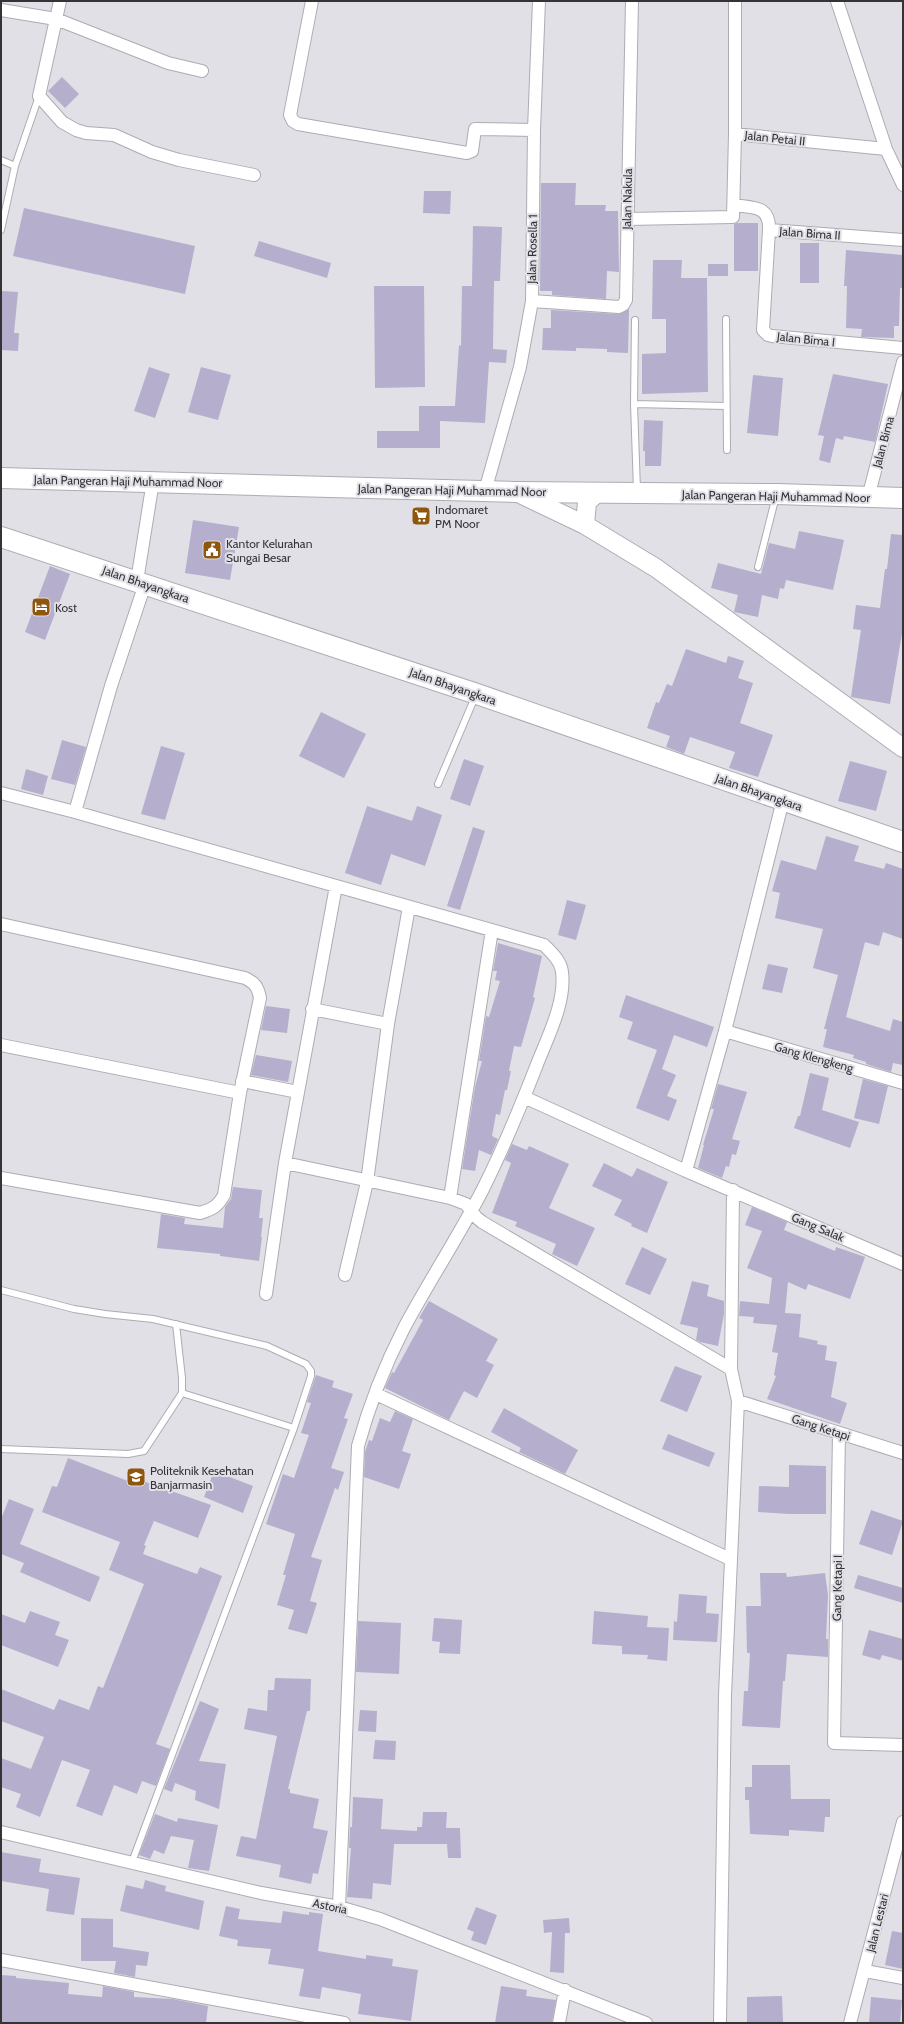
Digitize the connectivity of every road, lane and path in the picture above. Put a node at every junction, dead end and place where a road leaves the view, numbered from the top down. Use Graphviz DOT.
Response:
graph roads {
  1 [pos="60,1"];
  2 [pos="312,1"];
  3 [pos="539,1"];
  4 [pos="632,1"];
  5 [pos="735,1"];
  6 [pos="837,1"];
  7 [pos="1,10"];
  8 [pos="56,19"];
  9 [pos="202,71"];
  10 [pos="39,96"];
  11 [pos="534,130"];
  12 [pos="735,134"];
  13 [pos="886,149"];
  14 [pos="1,160"];
  15 [pos="15,166"];
  16 [pos="254,175"];
  17 [pos="903,185"];
  18 [pos="734,205"];
  19 [pos="627,219"];
  20 [pos="1,230"];
  21 [pos="769,230"];
  22 [pos="903,240"];
  23 [pos="532,301"];
  24 [pos="726,319"];
  25 [pos="635,320"];
  26 [pos="903,348"];
  27 [pos="903,362"];
  28 [pos="634,404"];
  29 [pos="726,406"];
  30 [pos="727,450"];
  31 [pos="1,478"];
  32 [pos="154,481"];
  33 [pos="485,491"];
  34 [pos="515,492"];
  35 [pos="598,492"];
  36 [pos="637,493"];
  37 [pos="777,494"];
  38 [pos="868,498"];
  39 [pos="903,498"];
  40 [pos="585,525"];
  41 [pos="1,537"];
  42 [pos="758,567"];
  43 [pos="141,583"];
  44 [pos="477,694"];
  45 [pos="903,748"];
  46 [pos="438,784"];
  47 [pos="1,793"];
  48 [pos="783,800"];
  49 [pos="75,812"];
  50 [pos="903,842"];
  51 [pos="336,886"];
  52 [pos="409,907"];
  53 [pos="1,924"];
  54 [pos="492,930"];
  55 [pos="312,1009"];
  56 [pos="388,1024"];
  57 [pos="725,1031"];
  58 [pos="1,1045"];
  59 [pos="903,1083"];
  60 [pos="241,1087"];
  61 [pos="298,1092"];
  62 [pos="524,1097"];
  63 [pos="285,1163"];
  64 [pos="686,1171"];
  65 [pos="1,1178"];
  66 [pos="366,1182"];
  67 [pos="733,1190"];
  68 [pos="450,1198"];
  69 [pos="471,1210"];
  70 [pos="903,1264"];
  71 [pos="345,1275"];
  72 [pos="1,1290"];
  73 [pos="266,1294"];
  74 [pos="176,1324"];
  75 [pos="731,1369"];
  76 [pos="182,1393"];
  77 [pos="376,1394"];
  78 [pos="738,1401"];
  79 [pos="294,1428"];
  80 [pos="839,1433"];
  81 [pos="1,1449"];
  82 [pos="903,1453"];
  83 [pos="730,1559"];
  84 [pos="903,1745"];
  85 [pos="903,1822"];
  86 [pos="1,1832"];
  87 [pos="132,1862"];
  88 [pos="897,1867"];
  89 [pos="339,1907"];
  90 [pos="1,1960"];
  91 [pos="865,1971"];
  92 [pos="903,1978"];
  93 [pos="565,1990"];
  94 [pos="344,2023"];
  95 [pos="559,2023"];
  96 [pos="646,2023"];
  97 [pos="720,2023"];
  98 [pos="850,2023"];
  1 -- 8 [label="street"];
  2 -- 11 [label="street"];
  3 -- 11 [label="street, Jalan Rosella 1"];
  4 -- 19 [label="street, Jalan Nakula"];
  5 -- 12 [label="street"];
  6 -- 13 [label="street"];
  7 -- 8 [label="street"];
  8 -- 9 [label="street"];
  8 -- 10 [label="street"];
  10 -- 15 [label="lane"];
  10 -- 16 [label="street"];
  11 -- 23 [label="street, Jalan Rosella 1"];
  12 -- 13 [label="street, Jalan Petai II"];
  12 -- 18 [label="street, Jalan Petai II"];
  13 -- 17 [label="street"];
  14 -- 15 [label="lane"];
  15 -- 20 [label="lane"];
  18 -- 19 [label="street"];
  18 -- 21 [label="street, Jalan Bima II"];
  19 -- 23 [label="street, Jalan Nakula"];
  21 -- 22 [label="street, Jalan Bima II"];
  21 -- 26 [label="street, Jalan Bima I"];
  23 -- 33 [label="street, Jalan Rosella 1"];
  24 -- 29 [label="lane"];
  25 -- 28 [label="lane"];
  27 -- 38 [label="street, Jalan Bima"];
  28 -- 29 [label="lane"];
  28 -- 36 [label="lane"];
  29 -- 30 [label="lane"];
  31 -- 32 [label="main road, Jalan Pangeran Haji Muhammad Noor"];
  32 -- 33 [label="main road, Jalan Pangeran Haji Muhammad Noor"];
  32 -- 43 [label="street"];
  33 -- 34 [label="main road, Jalan Pangeran Haji Muhammad Noor"];
  34 -- 35 [label="main road, Jalan Pangeran Haji Muhammad Noor"];
  34 -- 40 [label="street"];
  35 -- 36 [label="main road, Jalan Pangeran Haji Muhammad Noor"];
  35 -- 40 [label="street"];
  36 -- 37 [label="main road, Jalan Pangeran Haji Muhammad Noor"];
  37 -- 38 [label="main road, Jalan Pangeran Haji Muhammad Noor"];
  37 -- 42 [label="lane"];
  38 -- 39 [label="main road, Jalan Pangeran Haji Muhammad Noor"];
  40 -- 45 [label="street"];
  41 -- 43 [label="main road, Jalan Bhayangkara"];
  43 -- 44 [label="main road, Jalan Bhayangkara"];
  43 -- 49 [label="street"];
  44 -- 46 [label="lane"];
  44 -- 48 [label="main road, Jalan Bhayangkara"];
  47 -- 49 [label="street"];
  48 -- 50 [label="main road, Jalan Bhayangkara"];
  48 -- 57 [label="street"];
  49 -- 51 [label="street"];
  51 -- 52 [label="street"];
  51 -- 55 [label="street"];
  52 -- 54 [label="street"];
  52 -- 56 [label="street"];
  53 -- 60 [label="street"];
  54 -- 62 [label="street"];
  54 -- 68 [label="street"];
  55 -- 56 [label="street"];
  55 -- 61 [label="street"];
  56 -- 66 [label="street"];
  57 -- 59 [label="street, Gang Klengkeng"];
  57 -- 64 [label="street"];
  58 -- 60 [label="street"];
  60 -- 61 [label="street"];
  60 -- 65 [label="street"];
  61 -- 63 [label="street"];
  62 -- 64 [label="street, Gang Salak"];
  62 -- 69 [label="street"];
  63 -- 66 [label="street"];
  63 -- 73 [label="street"];
  64 -- 67 [label="street, Gang Salak"];
  66 -- 68 [label="street"];
  66 -- 71 [label="street"];
  67 -- 70 [label="street, Gang Salak"];
  67 -- 75 [label="street"];
  68 -- 69 [label="street"];
  69 -- 75 [label="street"];
  69 -- 77 [label="street"];
  72 -- 74 [label="lane"];
  74 -- 76 [label="lane"];
  74 -- 79 [label="lane"];
  75 -- 78 [label="street"];
  76 -- 79 [label="lane"];
  76 -- 81 [label="lane"];
  77 -- 83 [label="street"];
  77 -- 89 [label="street"];
  78 -- 80 [label="street, Gang Ketapi"];
  78 -- 83 [label="street"];
  79 -- 87 [label="lane"];
  80 -- 82 [label="street, Gang Ketapi"];
  80 -- 84 [label="street, Gang Ketapi I"];
  83 -- 97 [label="street"];
  85 -- 88 [label="street, Jalan Lestari"];
  86 -- 87 [label="street, Astoria"];
  87 -- 89 [label="street, Astoria"];
  88 -- 91 [label="street, Jalan Lestari"];
  89 -- 93 [label="street, Astoria"];
  90 -- 94 [label="street"];
  91 -- 92 [label="street"];
  91 -- 98 [label="street, Jalan Lestari"];
  93 -- 95 [label="street"];
  93 -- 96 [label="street, Astoria"];
}
